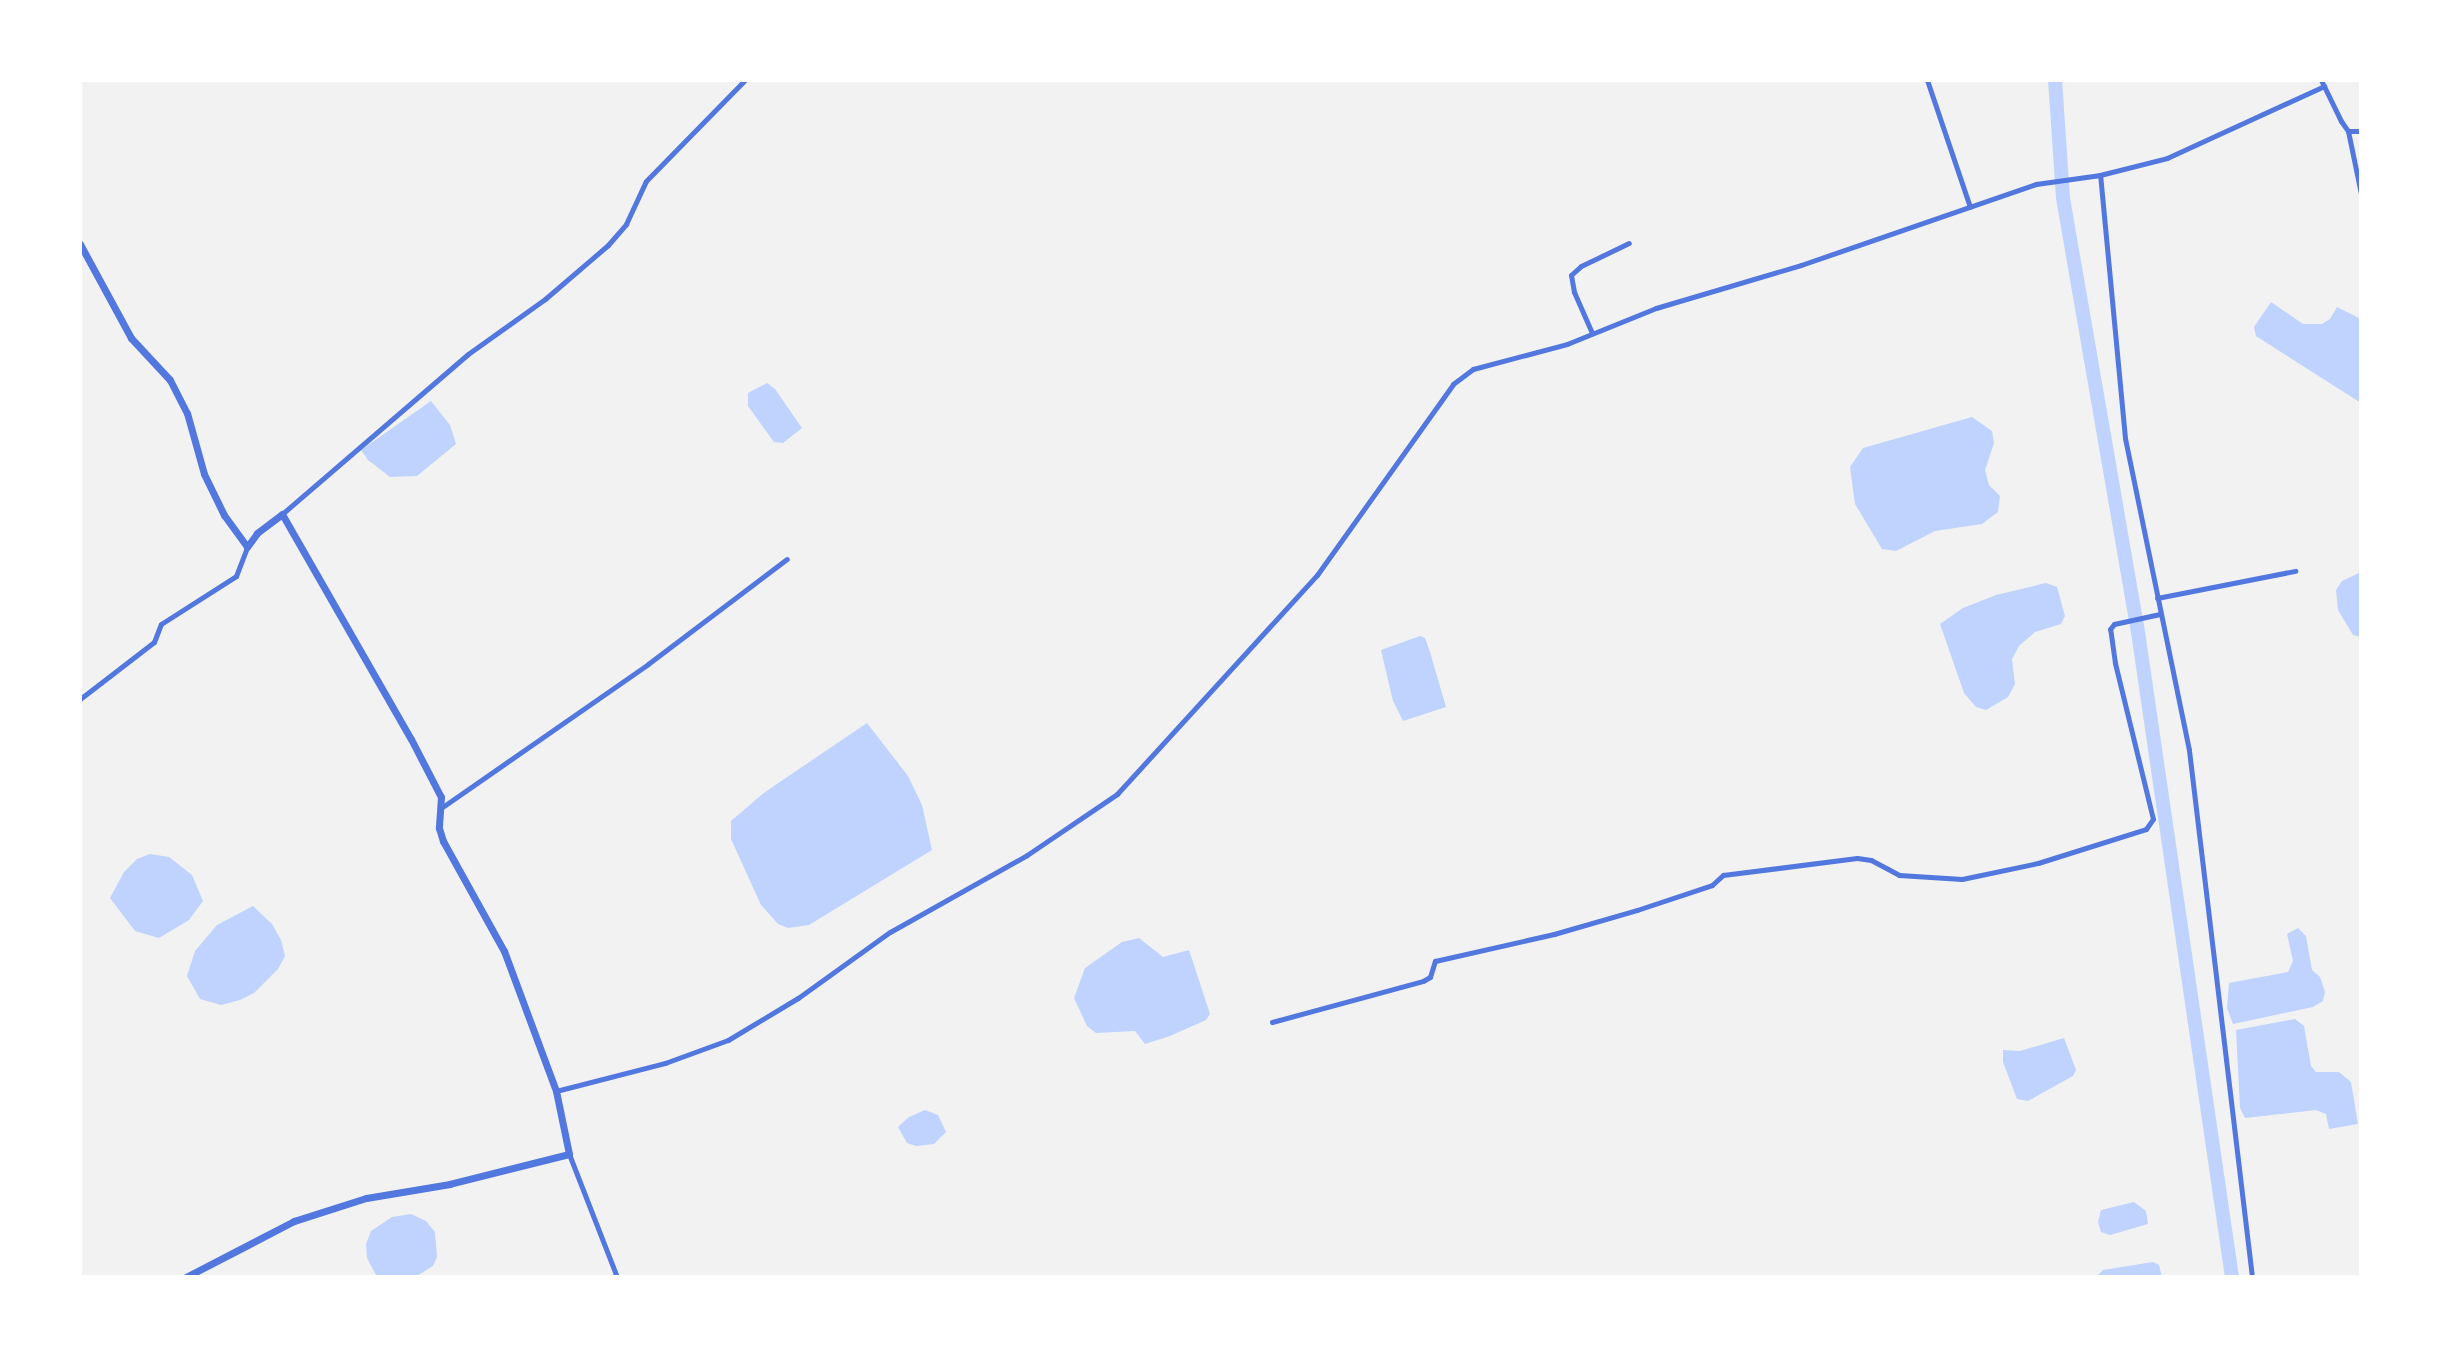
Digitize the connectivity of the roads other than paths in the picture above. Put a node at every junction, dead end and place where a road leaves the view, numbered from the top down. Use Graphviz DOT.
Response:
graph roads {
  1 [pos="745,80"];
  2 [pos="1927,80"];
  3 [pos="2322,83"];
  4 [pos="2348,131"];
  5 [pos="2361,131"];
  6 [pos="2100,175"];
  7 [pos="2361,194"];
  8 [pos="1970,207"];
  9 [pos="1629,243"];
  10 [pos="80,244"];
  11 [pos="1592,333"];
  12 [pos="282,514"];
  13 [pos="247,547"];
  14 [pos="787,559"];
  15 [pos="2295,571"];
  16 [pos="2157,598"];
  17 [pos="2160,614"];
  18 [pos="80,699"];
  19 [pos="441,808"];
  20 [pos="1272,1022"];
  21 [pos="556,1091"];
  22 [pos="569,1154"];
  23 [pos="186,1277"];
  24 [pos="617,1277"];
  25 [pos="2252,1277"];
  1 -- 12 [label="street"];
  2 -- 8 [label="street"];
  3 -- 4 [label="street"];
  3 -- 6 [label="street"];
  4 -- 5 [label="street"];
  4 -- 7 [label="street"];
  6 -- 8 [label="street"];
  6 -- 16 [label="street"];
  8 -- 11 [label="street"];
  9 -- 11 [label="street"];
  10 -- 13 [label="street"];
  11 -- 21 [label="street"];
  12 -- 13 [label="street"];
  12 -- 19 [label="street"];
  13 -- 18 [label="street"];
  14 -- 19 [label="street"];
  15 -- 16 [label="street"];
  16 -- 17 [label="street"];
  17 -- 20 [label="street"];
  17 -- 25 [label="street"];
  19 -- 21 [label="street"];
  21 -- 22 [label="street"];
  22 -- 23 [label="street"];
  22 -- 24 [label="street"];
}
